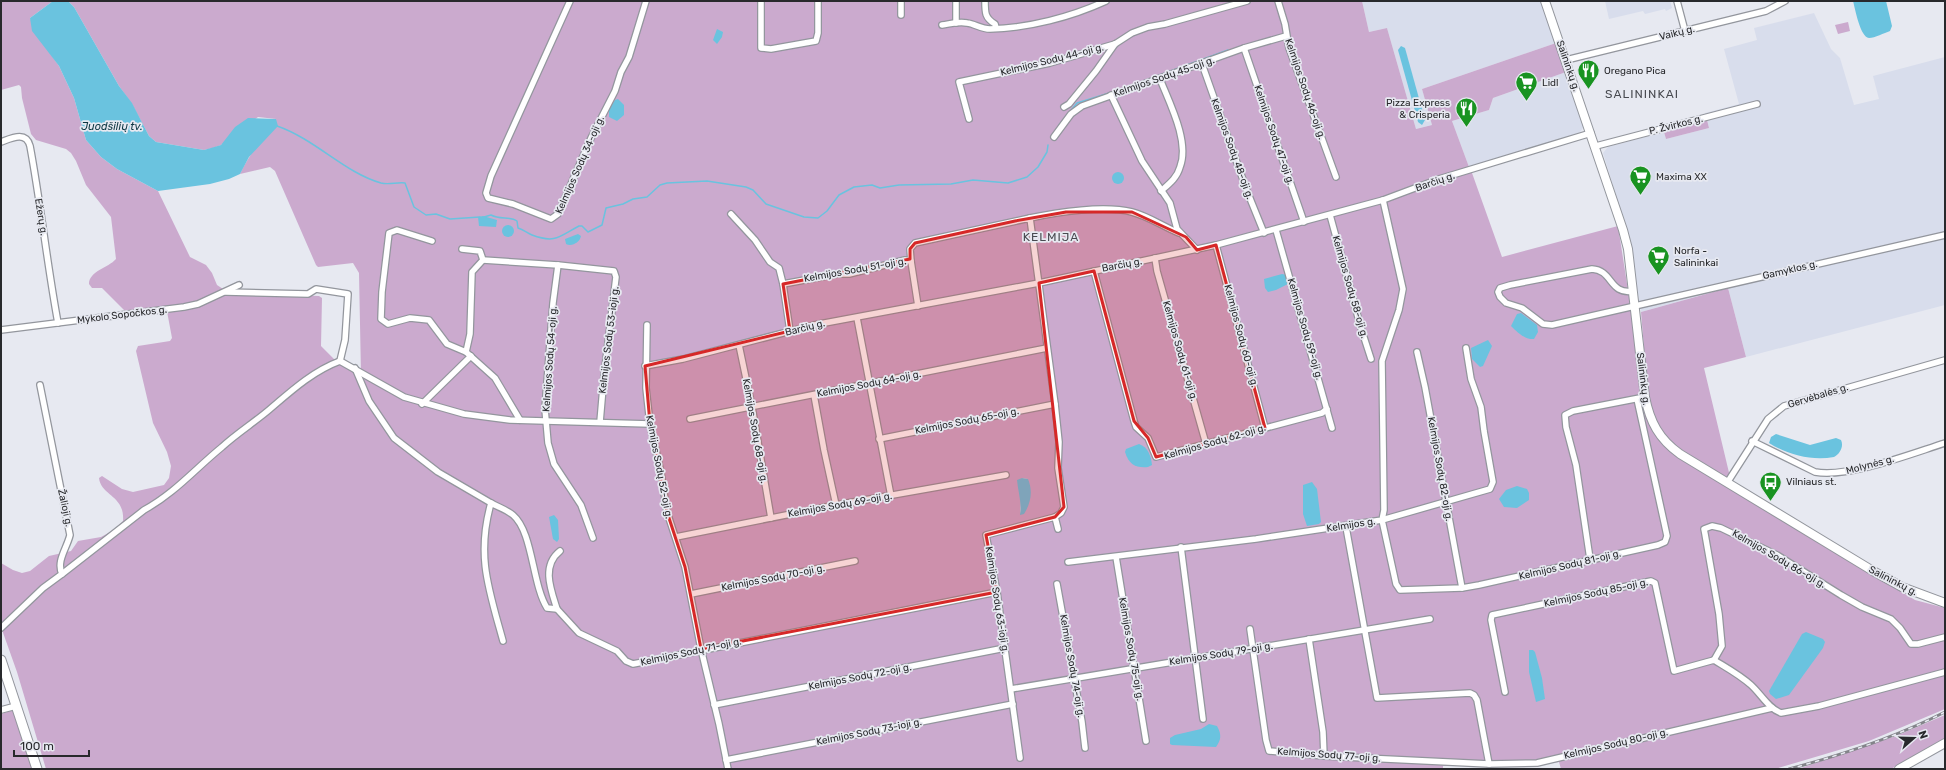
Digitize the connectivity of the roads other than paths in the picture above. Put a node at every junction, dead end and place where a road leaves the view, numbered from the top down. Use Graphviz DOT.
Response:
graph roads {
  1 [pos="570,1"];
  2 [pos="646,1"];
  3 [pos="761,1"];
  4 [pos="818,1"];
  5 [pos="901,1"];
  6 [pos="956,1"];
  7 [pos="985,1"];
  8 [pos="1106,1"];
  9 [pos="1247,1"];
  10 [pos="1278,1"];
  11 [pos="1545,1"];
  12 [pos="1677,1"];
  13 [pos="1785,1"];
  14 [pos="901,15"];
  15 [pos="956,23"];
  16 [pos="942,25"];
  17 [pos="996,28"];
  18 [pos="1685,31"];
  19 [pos="1286,36"];
  20 [pos="1115,44"];
  21 [pos="1244,48"];
  22 [pos="1566,60"];
  23 [pos="1202,64"];
  24 [pos="1160,78"];
  25 [pos="1111,95"];
  26 [pos="1757,104"];
  27 [pos="1064,107"];
  28 [pos="969,119"];
  29 [pos="1591,133"];
  30 [pos="1054,137"];
  31 [pos="1,142"];
  32 [pos="1596,146"];
  33 [pos="1336,177"];
  34 [pos="1161,191"];
  35 [pos="1383,200"];
  36 [pos="731,214"];
  37 [pos="1330,215"];
  38 [pos="1030,218"];
  39 [pos="1304,222"];
  40 [pos="1276,230"];
  41 [pos="1180,233"];
  42 [pos="1264,233"];
  43 [pos="1945,235"];
  44 [pos="432,240"];
  45 [pos="1216,245"];
  46 [pos="462,249"];
  47 [pos="1197,250"];
  48 [pos="1155,258"];
  49 [pos="483,260"];
  50 [pos="911,261"];
  51 [pos="558,265"];
  52 [pos="1094,271"];
  53 [pos="1039,283"];
  54 [pos="783,284"];
  55 [pos="239,285"];
  56 [pos="1633,291"];
  57 [pos="224,292"];
  58 [pos="918,306"];
  59 [pos="1635,306"];
  60 [pos="857,318"];
  61 [pos="58,323"];
  62 [pos="647,325"];
  63 [pos="1,330"];
  64 [pos="790,331"];
  65 [pos="739,345"];
  66 [pos="1047,348"];
  67 [pos="1466,348"];
  68 [pos="1417,352"];
  69 [pos="468,354"];
  70 [pos="1371,359"];
  71 [pos="1945,360"];
  72 [pos="340,361"];
  73 [pos="645,366"];
  74 [pos="355,368"];
  75 [pos="869,383"];
  76 [pos="40,385"];
  77 [pos="814,394"];
  78 [pos="1641,398"];
  79 [pos="422,404"];
  80 [pos="1054,404"];
  81 [pos="752,407"];
  82 [pos="1327,409"];
  83 [pos="690,419"];
  84 [pos="520,420"];
  85 [pos="546,420"];
  86 [pos="600,422"];
  87 [pos="650,424"];
  88 [pos="1265,428"];
  89 [pos="1332,428"];
  90 [pos="879,439"];
  91 [pos="1752,441"];
  92 [pos="1206,444"];
  93 [pos="1945,444"];
  94 [pos="1006,475"];
  95 [pos="1727,483"];
  96 [pos="891,496"];
  97 [pos="1446,501"];
  98 [pos="491,503"];
  99 [pos="836,505"];
  100 [pos="1055,516"];
  101 [pos="771,518"];
  102 [pos="1382,520"];
  103 [pos="1346,526"];
  104 [pos="1058,529"];
  105 [pos="676,537"];
  106 [pos="593,538"];
  107 [pos="1181,547"];
  108 [pos="560,551"];
  109 [pos="1116,556"];
  110 [pos="1590,559"];
  111 [pos="854,562"];
  112 [pos="1068,562"];
  113 [pos="62,574"];
  114 [pos="1057,584"];
  115 [pos="1462,588"];
  116 [pos="997,592"];
  117 [pos="691,594"];
  118 [pos="1945,603"];
  119 [pos="557,609"];
  120 [pos="1430,619"];
  121 [pos="1,628"];
  122 [pos="1250,629"];
  123 [pos="1364,630"];
  124 [pos="1945,637"];
  125 [pos="1309,639"];
  126 [pos="503,641"];
  127 [pos="1005,648"];
  128 [pos="701,649"];
  129 [pos="1252,649"];
  130 [pos="1196,658"];
  131 [pos="1,660"];
  132 [pos="1714,660"];
  133 [pos="1135,668"];
  134 [pos="1945,672"];
  135 [pos="1073,679"];
  136 [pos="1011,689"];
  137 [pos="1505,692"];
  138 [pos="1013,704"];
  139 [pos="714,705"];
  140 [pos="16,706"];
  141 [pos="1772,708"];
  142 [pos="1,710"];
  143 [pos="1203,719"];
  144 [pos="1146,741"];
  145 [pos="1945,743"];
  146 [pos="1085,748"];
  147 [pos="1324,756"];
  148 [pos="1020,758"];
  149 [pos="726,760"];
  150 [pos="1489,764"];
  151 [pos="37,769"];
  152 [pos="728,769"];
  153 [pos="1900,769"];
  1 -- 2 [label="street, Kelmijos Sodų 34-oji g."];
  3 -- 4 [label="street"];
  5 -- 14 [label="street"];
  6 -- 15 [label="street"];
  7 -- 17 [label="street"];
  8 -- 17 [label="street"];
  9 -- 20 [label="street, Kelmijos Sodų 44-oji g."];
  10 -- 19 [label="street, Kelmijos Sodų 46-oji g."];
  11 -- 22 [label="main road, Salininkų g."];
  12 -- 18 [label="street"];
  13 -- 18 [label="street, Vaikų g."];
  15 -- 16 [label="street"];
  15 -- 17 [label="street"];
  18 -- 22 [label="street, Vaikų g."];
  19 -- 21 [label="street, Kelmijos Sodų 45-oji g."];
  19 -- 33 [label="street, Kelmijos Sodų 46-oji g."];
  20 -- 27 [label="street"];
  20 -- 28 [label="street, Kelmijos Sodų 44-oji g."];
  21 -- 23 [label="street, Kelmijos Sodų 45-oji g."];
  21 -- 39 [label="street, Kelmijos Sodų 47-oji g."];
  22 -- 29 [label="main road, Salininkų g."];
  23 -- 24 [label="street, Kelmijos Sodų 45-oji g."];
  23 -- 42 [label="street, Kelmijos Sodų 48-oji g."];
  24 -- 25 [label="street, Kelmijos Sodų 45-oji g."];
  24 -- 34 [label="street"];
  25 -- 30 [label="street, Kelmijos Sodų 45-oji g."];
  25 -- 34 [label="street"];
  26 -- 32 [label="street, P. Žvirkos g."];
  29 -- 32 [label="main road, Salininkų g."];
  29 -- 35 [label="street, Barčių g."];
  31 -- 61 [label="street, Ežerų g."];
  32 -- 56 [label="main road, Salininkų g."];
  34 -- 41 [label="street"];
  35 -- 37 [label="street, Barčių g."];
  35 -- 102 [label="street, Kelmijos g."];
  36 -- 54 [label="street"];
  37 -- 39 [label="street, Barčių g."];
  37 -- 70 [label="street, Kelmijos Sodų 58-oji g."];
  38 -- 41 [label="street, Kelmijos Sodų 51-oji g."];
  38 -- 50 [label="street, Kelmijos Sodų 51-oji g."];
  38 -- 53 [label="street"];
  39 -- 40 [label="street, Barčių g."];
  40 -- 42 [label="street, Barčių g."];
  40 -- 82 [label="street, Kelmijos Sodų 59-oji g."];
  41 -- 47 [label="street"];
  42 -- 45 [label="street, Barčių g."];
  43 -- 59 [label="street, Gamyklos g."];
  44 -- 69 [label="street"];
  45 -- 47 [label="street, Barčių g."];
  45 -- 88 [label="street, Kelmijos Sodų 60-oji g."];
  46 -- 49 [label="street"];
  47 -- 48 [label="street, Barčių g."];
  48 -- 52 [label="street, Barčių g."];
  48 -- 92 [label="street, Kelmijos Sodų 61-oji g."];
  49 -- 51 [label="street, Kelmijos Sodų 53-ioji g."];
  49 -- 69 [label="street"];
  50 -- 54 [label="street, Kelmijos Sodų 51-oji g."];
  50 -- 58 [label="street"];
  51 -- 85 [label="street, Kelmijos Sodų 54-oji g."];
  51 -- 86 [label="street, Kelmijos Sodų 53-ioji g."];
  52 -- 53 [label="street, Barčių g."];
  52 -- 92 [label="street, Kelmijos Sodų 62-oji g."];
  53 -- 58 [label="street, Barčių g."];
  53 -- 66 [label="street"];
  54 -- 64 [label="street"];
  55 -- 57 [label="street, Mykolo Sopočkos g."];
  56 -- 59 [label="main road, Salininkų g."];
  56 -- 59 [label="street, Gamyklos g."];
  57 -- 61 [label="street, Mykolo Sopočkos g."];
  57 -- 72 [label="street"];
  58 -- 60 [label="street, Barčių g."];
  59 -- 78 [label="main road, Salininkų g."];
  60 -- 64 [label="street, Barčių g."];
  60 -- 75 [label="street"];
  61 -- 63 [label="street, Mykolo Sopočkos g."];
  62 -- 73 [label="street, Kelmijos Sodų 52-oji g."];
  64 -- 65 [label="street, Barčių g."];
  65 -- 73 [label="street, Barčių g."];
  65 -- 81 [label="street, Kelmijos Sodų 68-oji g."];
  66 -- 75 [label="street, Kelmijos Sodų 64-oji g."];
  66 -- 80 [label="street"];
  67 -- 97 [label="street"];
  68 -- 97 [label="street, Kelmijos Sodų 82-oji g."];
  69 -- 79 [label="street"];
  69 -- 84 [label="street"];
  71 -- 91 [label="street, Gervėbalės g."];
  72 -- 74 [label="street"];
  72 -- 113 [label="street"];
  73 -- 87 [label="street, Kelmijos Sodų 52-oji g."];
  74 -- 79 [label="street"];
  74 -- 98 [label="street"];
  75 -- 77 [label="street, Kelmijos Sodų 64-oji g."];
  75 -- 90 [label="street"];
  76 -- 113 [label="street, Žalioji g."];
  77 -- 81 [label="street, Kelmijos Sodų 64-oji g."];
  77 -- 99 [label="street"];
  78 -- 95 [label="main road, Salininkų g."];
  78 -- 110 [label="street, Kelmijos Sodų 81-oji g."];
  78 -- 110 [label="street"];
  79 -- 84 [label="street"];
  80 -- 90 [label="street, Kelmijos Sodų 65-oji g."];
  80 -- 100 [label="street"];
  81 -- 83 [label="street, Kelmijos Sodų 64-oji g."];
  81 -- 101 [label="street, Kelmijos Sodų 68-oji g."];
  82 -- 88 [label="street, Kelmijos Sodų 62-oji g."];
  82 -- 89 [label="street, Kelmijos Sodų 59-oji g."];
  84 -- 85 [label="street"];
  85 -- 86 [label="street"];
  85 -- 106 [label="street, Kelmijos Sodų 54-oji g."];
  86 -- 87 [label="street"];
  87 -- 105 [label="street, Kelmijos Sodų 52-oji g."];
  88 -- 92 [label="street, Kelmijos Sodų 62-oji g."];
  90 -- 96 [label="street"];
  91 -- 93 [label="street, Molynės g."];
  91 -- 95 [label="street, Gervėbalės g."];
  94 -- 96 [label="street, Kelmijos Sodų 69-oji g."];
  95 -- 118 [label="main road, Salininkų g."];
  96 -- 99 [label="street, Kelmijos Sodų 69-oji g."];
  97 -- 102 [label="street"];
  97 -- 115 [label="street, Kelmijos Sodų 82-oji g."];
  98 -- 119 [label="street, Kelmijos Sodų 71-oji g."];
  98 -- 126 [label="street"];
  99 -- 101 [label="street, Kelmijos Sodų 69-oji g."];
  100 -- 104 [label="street"];
  100 -- 116 [label="street, Kelmijos Sodų 63-ioji g."];
  101 -- 105 [label="street, Kelmijos Sodų 69-oji g."];
  102 -- 103 [label="street, Kelmijos g."];
  102 -- 115 [label="street, Kelmijos Sodų 81-oji g."];
  103 -- 107 [label="street, Kelmijos g."];
  103 -- 123 [label="street"];
  105 -- 117 [label="street, Kelmijos Sodų 52-oji g."];
  107 -- 109 [label="street, Kelmijos g."];
  107 -- 130 [label="street"];
  108 -- 119 [label="street"];
  109 -- 112 [label="street, Kelmijos g."];
  109 -- 133 [label="street, Kelmijos Sodų 75-oji g."];
  110 -- 115 [label="street, Kelmijos Sodų 81-oji g."];
  111 -- 117 [label="street, Kelmijos Sodų 70-oji g."];
  113 -- 121 [label="street"];
  114 -- 135 [label="street, Kelmijos Sodų 74-oji g."];
  116 -- 127 [label="street, Kelmijos Sodų 63-ioji g."];
  116 -- 128 [label="street, Kelmijos Sodų 71-oji g."];
  117 -- 128 [label="street, Kelmijos Sodų 52-oji g."];
  119 -- 128 [label="street, Kelmijos Sodų 71-oji g."];
  120 -- 123 [label="street, Kelmijos Sodų 79-oji g."];
  122 -- 129 [label="street, Kelmijos Sodų 77-oji g."];
  123 -- 125 [label="street, Kelmijos Sodų 79-oji g."];
  123 -- 150 [label="street"];
  124 -- 132 [label="street, Kelmijos Sodų 86-oji g."];
  125 -- 129 [label="street, Kelmijos Sodų 79-oji g."];
  125 -- 147 [label="street"];
  127 -- 136 [label="street, Kelmijos Sodų 63-ioji g."];
  127 -- 139 [label="street, Kelmijos Sodų 72-oji g."];
  128 -- 139 [label="street, Kelmijos Sodų 52-oji g."];
  129 -- 130 [label="street, Kelmijos Sodų 79-oji g."];
  129 -- 147 [label="street, Kelmijos Sodų 77-oji g."];
  130 -- 133 [label="street, Kelmijos Sodų 79-oji g."];
  130 -- 143 [label="street"];
  131 -- 140 [label="main road"];
  132 -- 137 [label="street, Kelmijos Sodų 85-oji g."];
  132 -- 141 [label="street"];
  133 -- 135 [label="street, Kelmijos Sodų 79-oji g."];
  133 -- 144 [label="street, Kelmijos Sodų 75-oji g."];
  134 -- 141 [label="street"];
  135 -- 136 [label="street, Kelmijos Sodų 79-oji g."];
  135 -- 146 [label="street, Kelmijos Sodų 74-oji g."];
  136 -- 138 [label="street, Kelmijos Sodų 63-ioji g."];
  138 -- 148 [label="street, Kelmijos Sodų 63-ioji g."];
  138 -- 149 [label="street, Kelmijos Sodų 73-ioji g."];
  139 -- 149 [label="street, Kelmijos Sodų 52-oji g."];
  140 -- 142 [label="street"];
  140 -- 151 [label="main road"];
  141 -- 150 [label="street, Kelmijos Sodų 80-oji g."];
  145 -- 153 [label="main road"];
  147 -- 150 [label="street, Kelmijos Sodų 77-oji g."];
  149 -- 152 [label="street, Kelmijos Sodų 52-oji g."];
}
